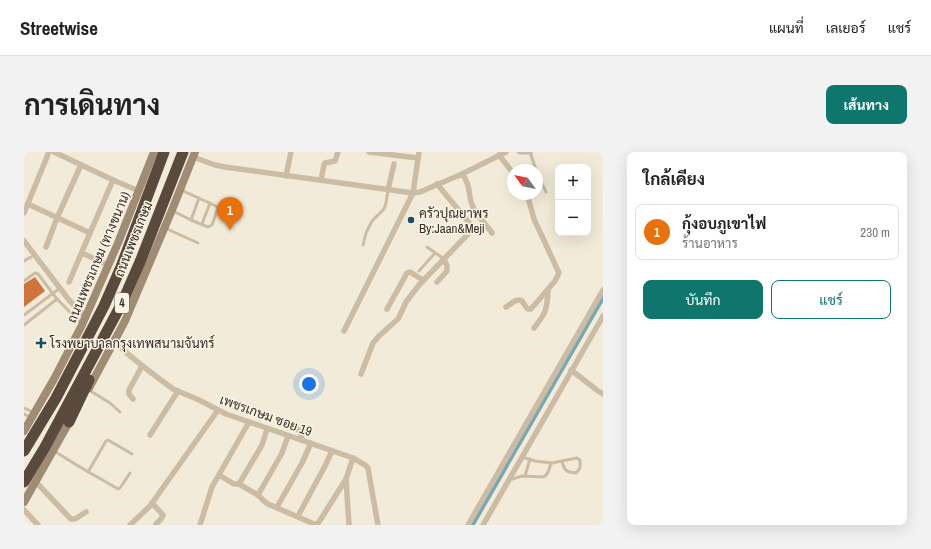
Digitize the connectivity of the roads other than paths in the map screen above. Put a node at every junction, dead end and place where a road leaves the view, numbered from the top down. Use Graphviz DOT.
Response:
graph roads {
  1 [pos="49,152"];
  2 [pos="54,152"];
  3 [pos="154,152"];
  4 [pos="164,152"];
  5 [pos="291,152"];
  6 [pos="338,152"];
  7 [pos="370,152"];
  8 [pos="506,152"];
  9 [pos="518,152"];
  10 [pos="531,153"];
  11 [pos="190,154"];
  12 [pos="419,155"];
  13 [pos="499,155"];
  14 [pos="394,164"];
  15 [pos="534,164"];
  16 [pos="507,165"];
  17 [pos="81,166"];
  18 [pos="462,174"];
  19 [pos="286,176"];
  20 [pos="113,180"];
  21 [pos="320,180"];
  22 [pos="437,184"];
  23 [pos="543,186"];
  24 [pos="180,190"];
  25 [pos="388,190"];
  26 [pos="139,191"];
  27 [pos="546,192"];
  28 [pos="413,193"];
  29 [pos="199,198"];
  30 [pos="528,200"];
  31 [pos="210,203"];
  32 [pos="28,204"];
  33 [pos="172,210"];
  34 [pos="24,214"];
  35 [pos="57,218"];
  36 [pos="191,220"];
  37 [pos="202,224"];
  38 [pos="164,228"];
  39 [pos="90,233"];
  40 [pos="492,233"];
  41 [pos="24,242"];
  42 [pos="198,244"];
  43 [pos="363,246"];
  44 [pos="46,247"];
  45 [pos="427,247"];
  46 [pos="435,252"];
  47 [pos="82,254"];
  48 [pos="31,257"];
  49 [pos="444,259"];
  50 [pos="24,261"];
  51 [pos="108,265"];
  52 [pos="419,271"];
  53 [pos="423,280"];
  54 [pos="24,281"];
  55 [pos="69,282"];
  56 [pos="437,282"];
  57 [pos="60,288"];
  58 [pos="548,290"];
  59 [pos="603,290"];
  60 [pos="53,293"];
  61 [pos="57,299"];
  62 [pos="122,303"];
  63 [pos="506,307"];
  64 [pos="388,309"];
  65 [pos="24,315"];
  66 [pos="603,316"];
  67 [pos="83,321"];
  68 [pos="25,324"];
  69 [pos="534,328"];
  70 [pos="344,331"];
  71 [pos="114,341"];
  72 [pos="142,366"];
  73 [pos="572,370"];
  74 [pos="361,374"];
  75 [pos="88,390"];
  76 [pos="178,392"];
  77 [pos="603,394"];
  78 [pos="133,399"];
  79 [pos="24,408"];
  80 [pos="218,410"];
  81 [pos="120,412"];
  82 [pos="24,414"];
  83 [pos="33,415"];
  84 [pos="69,422"];
  85 [pos="249,422"];
  86 [pos="287,424"];
  87 [pos="267,429"];
  88 [pos="24,431"];
  89 [pos="150,435"];
  90 [pos="288,436"];
  91 [pos="302,440"];
  92 [pos="311,443"];
  93 [pos="54,450"];
  94 [pos="24,451"];
  95 [pos="332,451"];
  96 [pos="132,454"];
  97 [pos="522,457"];
  98 [pos="353,458"];
  99 [pos="530,459"];
  100 [pos="562,462"];
  101 [pos="551,463"];
  102 [pos="88,472"];
  103 [pos="130,473"];
  104 [pos="219,475"];
  105 [pos="525,476"];
  106 [pos="346,479"];
  107 [pos="509,480"];
  108 [pos="24,482"];
  109 [pos="36,482"];
  110 [pos="239,484"];
  111 [pos="258,495"];
  112 [pos="24,502"];
  113 [pos="152,503"];
  114 [pos="277,507"];
  115 [pos="24,510"];
  116 [pos="86,512"];
  117 [pos="298,516"];
  118 [pos="484,523"];
  119 [pos="156,524"];
  120 [pos="317,524"];
  121 [pos="38,525"];
  122 [pos="130,525"];
  123 [pos="200,525"];
  124 [pos="349,525"];
  125 [pos="378,525"];
  126 [pos="468,525"];
  127 [pos="492,525"];
  1 -- 32 [label="street"];
  2 -- 17 [label="street"];
  3 -- 26 [label="main road, ถนนเพชรเกษม (ทางขนาน) / 4"];
  4 -- 94 [label="highway, ถนนเพชรเกษม / 4"];
  5 -- 19 [label="street"];
  6 -- 21 [label="street"];
  7 -- 12 [label="street"];
  8 -- 13 [label="street"];
  9 -- 10 [label="lane"];
  10 -- 15 [label="lane"];
  11 -- 19 [label="street"];
  11 -- 24 [label="main road, 4"];
  11 -- 62 [label="highway, ถนนเพชรเกษม / 4"];
  12 -- 28 [label="street"];
  13 -- 16 [label="street"];
  13 -- 18 [label="street"];
  14 -- 25 [label="street"];
  17 -- 20 [label="street"];
  17 -- 35 [label="street"];
  18 -- 22 [label="street"];
  18 -- 40 [label="street"];
  19 -- 21 [label="street"];
  20 -- 26 [label="street"];
  20 -- 39 [label="street"];
  21 -- 25 [label="street"];
  22 -- 28 [label="street"];
  22 -- 49 [label="street"];
  23 -- 27 [label="lane"];
  24 -- 29 [label="lane"];
  24 -- 33 [label="main road, 4"];
  25 -- 28 [label="street"];
  25 -- 43 [label="lane"];
  26 -- 51 [label="main road, ถนนเพชรเกษม (ทางขนาน) / 4"];
  28 -- 70 [label="street"];
  29 -- 31 [label="lane"];
  29 -- 36 [label="lane"];
  30 -- 58 [label="street"];
  31 -- 37 [label="lane"];
  31 -- 37 [label="lane"];
  32 -- 34 [label="street"];
  32 -- 35 [label="street"];
  33 -- 36 [label="lane"];
  33 -- 38 [label="main road, 4"];
  35 -- 39 [label="street"];
  35 -- 44 [label="street"];
  36 -- 37 [label="lane"];
  38 -- 42 [label="lane"];
  38 -- 71 [label="main road, 4"];
  39 -- 47 [label="street"];
  41 -- 57 [label="street"];
  45 -- 46 [label="lane"];
  46 -- 49 [label="lane"];
  46 -- 52 [label="lane"];
  47 -- 51 [label="street"];
  47 -- 55 [label="street"];
  48 -- 50 [label="lane"];
  49 -- 53 [label="street"];
  49 -- 56 [label="street"];
  51 -- 67 [label="main road, ถนนเพชรเกษม (ทางขนาน) / 4"];
  53 -- 64 [label="street"];
  53 -- 74 [label="street"];
  54 -- 60 [label="lane"];
  57 -- 60 [label="lane"];
  57 -- 67 [label="street"];
  58 -- 63 [label="street"];
  58 -- 69 [label="street"];
  59 -- 126 [label="street"];
  60 -- 61 [label="lane"];
  60 -- 65 [label="lane"];
  61 -- 67 [label="lane"];
  61 -- 68 [label="lane"];
  62 -- 84 [label="highway"];
  62 -- 108 [label="highway, ถนนเพชรเกษม / 4"];
  66 -- 73 [label="street"];
  67 -- 83 [label="main road, ถนนเพชรเกษม (ทางขนาน) / 4"];
  71 -- 72 [label="street, เพชรเกษม ซอย 19"];
  71 -- 75 [label="main road, 4"];
  72 -- 76 [label="street, เพชรเกษม ซอย 19"];
  72 -- 78 [label="street"];
  73 -- 77 [label="street"];
  73 -- 97 [label="street"];
  75 -- 81 [label="lane"];
  75 -- 84 [label="main road, 4"];
  76 -- 80 [label="street, เพชรเกษม ซอย 19"];
  76 -- 89 [label="street"];
  79 -- 83 [label="lane"];
  80 -- 85 [label="street, เพชรเกษม ซอย 19"];
  80 -- 113 [label="street"];
  82 -- 83 [label="lane"];
  83 -- 88 [label="main road, ถนนเพชรเกษม (ทางขนาน) / 4"];
  84 -- 93 [label="main road, 4"];
  85 -- 87 [label="street, เพชรเกษม ซอย 19"];
  85 -- 104 [label="street"];
  86 -- 91 [label="street"];
  87 -- 90 [label="street, เพชรเกษม ซอย 19"];
  87 -- 110 [label="street"];
  90 -- 91 [label="street, เพชรเกษม ซอย 19"];
  90 -- 111 [label="street"];
  91 -- 92 [label="street, เพชรเกษม ซอย 19"];
  92 -- 95 [label="street, เพชรเกษม ซอย 19"];
  92 -- 114 [label="street"];
  93 -- 102 [label="lane"];
  93 -- 109 [label="main road, 4"];
  95 -- 98 [label="street, เพชรเกษม ซอย 19"];
  95 -- 117 [label="street"];
  96 -- 102 [label="lane"];
  97 -- 99 [label="lane"];
  97 -- 107 [label="street"];
  98 -- 106 [label="street"];
  98 -- 125 [label="street, เพชรเกษม ซอย 19"];
  99 -- 101 [label="lane"];
  99 -- 105 [label="lane"];
  100 -- 100 [label="lane"];
  100 -- 101 [label="lane"];
  101 -- 105 [label="lane"];
  102 -- 103 [label="lane"];
  104 -- 110 [label="street"];
  104 -- 123 [label="street"];
  105 -- 107 [label="lane"];
  106 -- 120 [label="street"];
  106 -- 124 [label="street"];
  107 -- 118 [label="street"];
  109 -- 112 [label="main road, 4"];
  109 -- 116 [label="street"];
  110 -- 111 [label="street"];
  111 -- 114 [label="street"];
  113 -- 119 [label="street"];
  113 -- 122 [label="street"];
  114 -- 117 [label="street"];
  115 -- 121 [label="street"];
  117 -- 120 [label="street"];
  118 -- 127 [label="street"];
}
